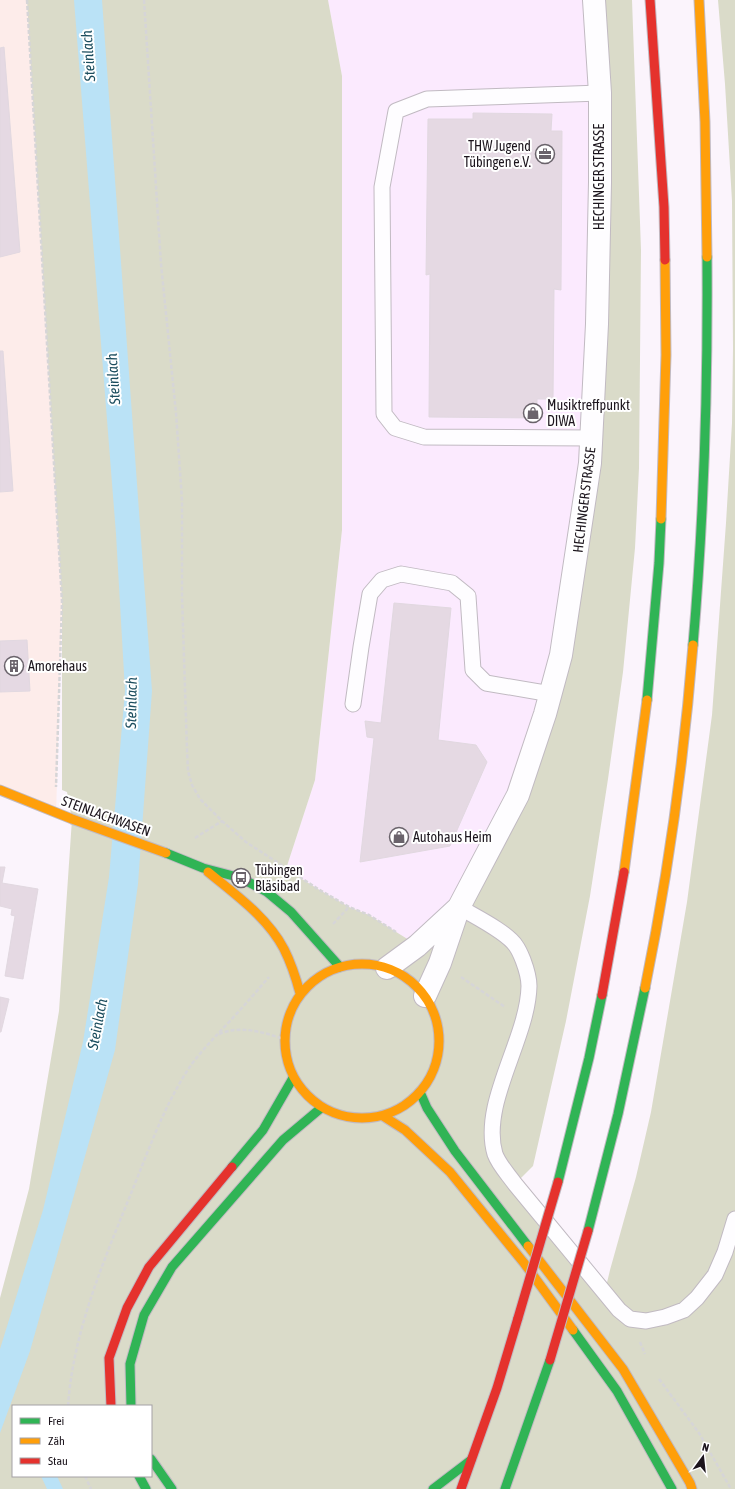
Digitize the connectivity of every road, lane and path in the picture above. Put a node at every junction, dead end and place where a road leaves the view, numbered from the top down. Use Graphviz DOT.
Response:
graph roads {
  1 [pos="27,0"];
  2 [pos="144,0"];
  3 [pos="594,0"];
  4 [pos="650,0"];
  5 [pos="699,0"];
  6 [pos="600,93"];
  7 [pos="592,438"];
  8 [pos="551,694"];
  9 [pos="353,704"];
  10 [pos="0,790"];
  11 [pos="56,794"];
  12 [pos="222,821"];
  13 [pos="194,838"];
  14 [pos="203,868"];
  15 [pos="459,907"];
  16 [pos="417,946"];
  17 [pos="288,956"];
  18 [pos="440,963"];
  19 [pos="340,967"];
  20 [pos="387,968"];
  21 [pos="300,993"];
  22 [pos="425,996"];
  23 [pos="524,1017"];
  24 [pos="216,1035"];
  25 [pos="284,1039"];
  26 [pos="293,1078"];
  27 [pos="420,1092"];
  28 [pos="321,1108"];
  29 [pos="383,1116"];
  30 [pos="735,1219"];
  31 [pos="630,1319"];
  32 [pos="645,1356"];
  33 [pos="658,1376"];
  34 [pos="68,1405"];
  35 [pos="111,1405"];
  36 [pos="131,1405"];
  37 [pos="152,1460"];
  38 [pos="471,1460"];
  39 [pos="85,1477"];
  40 [pos="140,1477"];
  41 [pos="91,1489"];
  42 [pos="146,1489"];
  43 [pos="172,1489"];
  44 [pos="433,1489"];
  45 [pos="461,1489"];
  46 [pos="505,1489"];
  47 [pos="672,1489"];
  48 [pos="692,1489"];
  49 [pos="731,1489"];
  1 -- 11 [label="path"];
  2 -- 12 [label="path"];
  3 -- 6 [label="street, HECHINGER STRASSE"];
  4 -- 38 [label="main road, bridge"];
  5 -- 46 [label="main road, bridge"];
  6 -- 7 [label="street, HECHINGER STRASSE"];
  6 -- 7 [label="lane"];
  7 -- 8 [label="street, HECHINGER STRASSE"];
  8 -- 9 [label="lane"];
  8 -- 15 [label="street, HECHINGER STRASSE"];
  10 -- 14 [label="main road, STEINLACHWASEN"];
  12 -- 13 [label="path"];
  12 -- 16 [label="path"];
  14 -- 17 [label="main road, STEINLACHWASEN"];
  14 -- 19 [label="main road, STEINLACHWASEN"];
  15 -- 16 [label="street, HECHINGER STRASSE"];
  15 -- 18 [label="street, HECHINGER STRASSE"];
  15 -- 23 [label="lane"];
  16 -- 20 [label="street, HECHINGER STRASSE"];
  17 -- 21 [label="main road, STEINLACHWASEN"];
  17 -- 24 [label="path"];
  18 -- 22 [label="street, HECHINGER STRASSE"];
  18 -- 23 [label="path"];
  19 -- 20 [label="main road"];
  19 -- 21 [label="main road"];
  20 -- 22 [label="main road"];
  21 -- 25 [label="main road"];
  22 -- 27 [label="main road"];
  23 -- 31 [label="lane"];
  24 -- 25 [label="path"];
  24 -- 34 [label="path"];
  25 -- 26 [label="main road"];
  26 -- 28 [label="main road"];
  26 -- 35 [label="main road"];
  27 -- 29 [label="main road"];
  27 -- 48 [label="main road"];
  28 -- 29 [label="main road"];
  28 -- 36 [label="main road"];
  29 -- 47 [label="main road"];
  30 -- 31 [label="lane"];
  31 -- 32 [label="path"];
  33 -- 49 [label="path"];
  37 -- 43 [label="main road"];
  38 -- 44 [label="main road"];
  38 -- 45 [label="main road"];
  39 -- 41 [label="path"];
  40 -- 42 [label="main road"];
}
